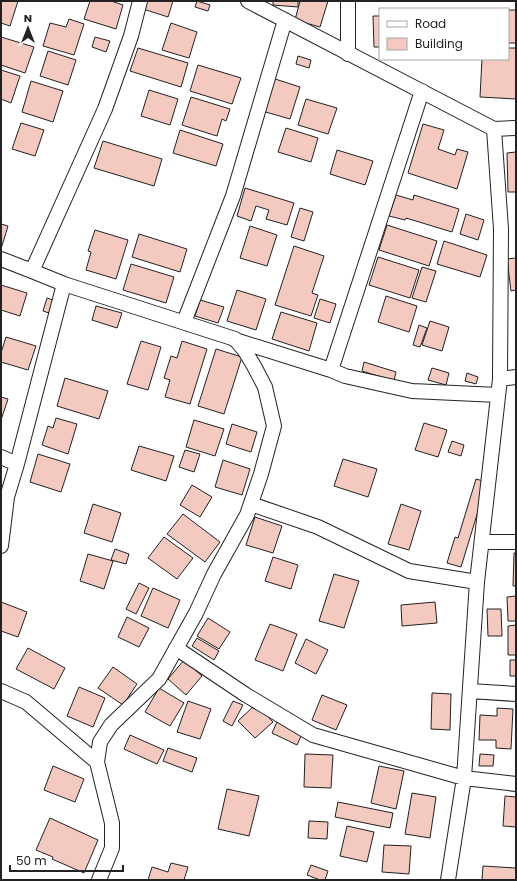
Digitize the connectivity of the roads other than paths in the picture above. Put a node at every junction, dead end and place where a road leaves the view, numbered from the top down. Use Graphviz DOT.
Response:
graph roads {
  1 [pos="140,1"];
  2 [pos="248,1"];
  3 [pos="348,1"];
  4 [pos="285,20"];
  5 [pos="348,54"];
  6 [pos="422,91"];
  7 [pos="516,128"];
  8 [pos="494,129"];
  9 [pos="1,259"];
  10 [pos="32,271"];
  11 [pos="64,284"];
  12 [pos="184,322"];
  13 [pos="235,339"];
  14 [pos="331,370"];
  15 [pos="516,377"];
  16 [pos="500,379"];
  17 [pos="498,395"];
  18 [pos="1,456"];
  19 [pos="17,464"];
  20 [pos="251,504"];
  21 [pos="482,542"];
  22 [pos="516,542"];
  23 [pos="1,546"];
  24 [pos="477,582"];
  25 [pos="176,648"];
  26 [pos="1,691"];
  27 [pos="470,691"];
  28 [pos="516,694"];
  29 [pos="97,762"];
  30 [pos="464,778"];
  31 [pos="516,784"];
  32 [pos="99,880"];
  33 [pos="448,880"];
  1 -- 10 [label="street"];
  2 -- 4 [label="street"];
  3 -- 5 [label="street"];
  4 -- 5 [label="street"];
  4 -- 12 [label="street"];
  5 -- 6 [label="street"];
  6 -- 8 [label="street"];
  6 -- 14 [label="street"];
  7 -- 8 [label="street"];
  8 -- 16 [label="street"];
  9 -- 10 [label="street"];
  10 -- 11 [label="street"];
  11 -- 12 [label="street"];
  11 -- 19 [label="street"];
  12 -- 13 [label="street"];
  13 -- 14 [label="street"];
  13 -- 20 [label="street"];
  14 -- 17 [label="street"];
  15 -- 16 [label="street"];
  16 -- 17 [label="street"];
  17 -- 21 [label="street"];
  18 -- 19 [label="street"];
  19 -- 23 [label="street"];
  20 -- 24 [label="street"];
  20 -- 25 [label="street"];
  21 -- 22 [label="street"];
  21 -- 24 [label="street"];
  24 -- 27 [label="street"];
  25 -- 29 [label="street"];
  25 -- 30 [label="street"];
  26 -- 29 [label="street"];
  27 -- 28 [label="street"];
  27 -- 30 [label="street"];
  29 -- 32 [label="street"];
  30 -- 31 [label="street"];
  30 -- 33 [label="street"];
}
